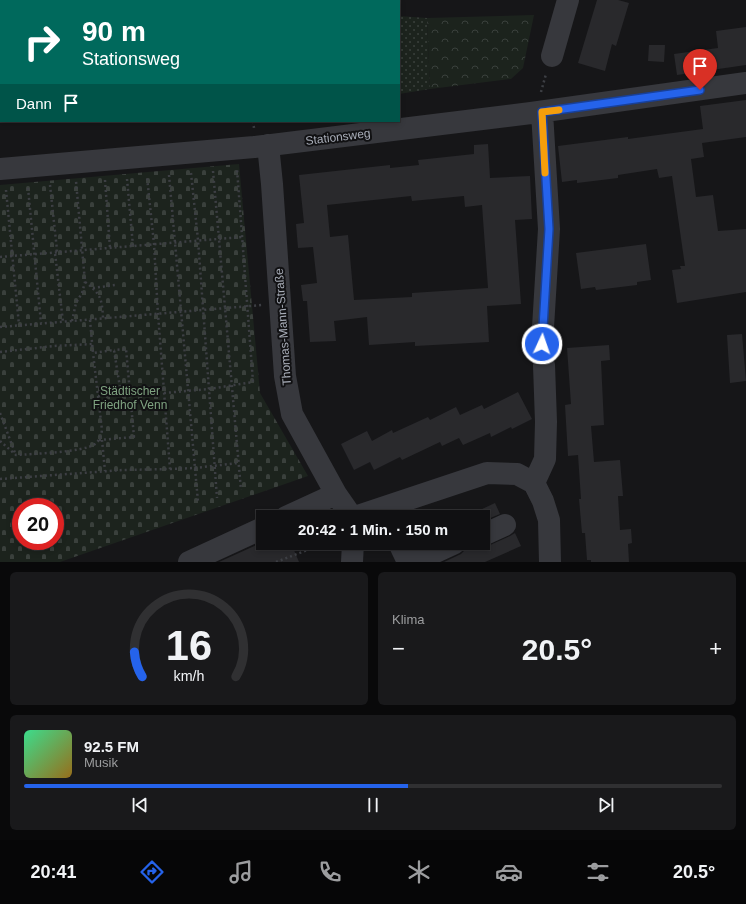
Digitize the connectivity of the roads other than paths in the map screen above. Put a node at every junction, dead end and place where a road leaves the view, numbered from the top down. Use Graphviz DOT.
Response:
graph roads {
  1 [pos="568,0"];
  2 [pos="552,56"];
  3 [pos="746,83"];
  4 [pos="542,112"];
  5 [pos="268,145"];
  6 [pos="3,180"];
  7 [pos="534,483"];
  8 [pos="336,494"];
  9 [pos="301,510"];
  10 [pos="347,510"];
  11 [pos="391,510"];
  12 [pos="505,525"];
  13 [pos="256,531"];
  14 [pos="490,532"];
  15 [pos="353,550"];
  16 [pos="402,550"];
  17 [pos="439,550"];
  18 [pos="189,562"];
  19 [pos="352,562"];
  20 [pos="408,562"];
  21 [pos="414,562"];
  22 [pos="550,562"];
  1 -- 2 [label="street"];
  3 -- 4 [label="street, Stationsweg"];
  4 -- 5 [label="street, Stationsweg"];
  4 -- 7 [label="street"];
  5 -- 6 [label="street, Stationsweg"];
  5 -- 8 [label="street, Thomas-Mann-Straße"];
  7 -- 11 [label="street"];
  7 -- 22 [label="street"];
  8 -- 9 [label="street"];
  8 -- 10 [label="street, Thomas-Mann-Straße"];
  12 -- 14 [label="street"];
  13 -- 18 [label="street"];
  15 -- 19 [label="street"];
  16 -- 20 [label="street"];
  17 -- 21 [label="street"];
}
